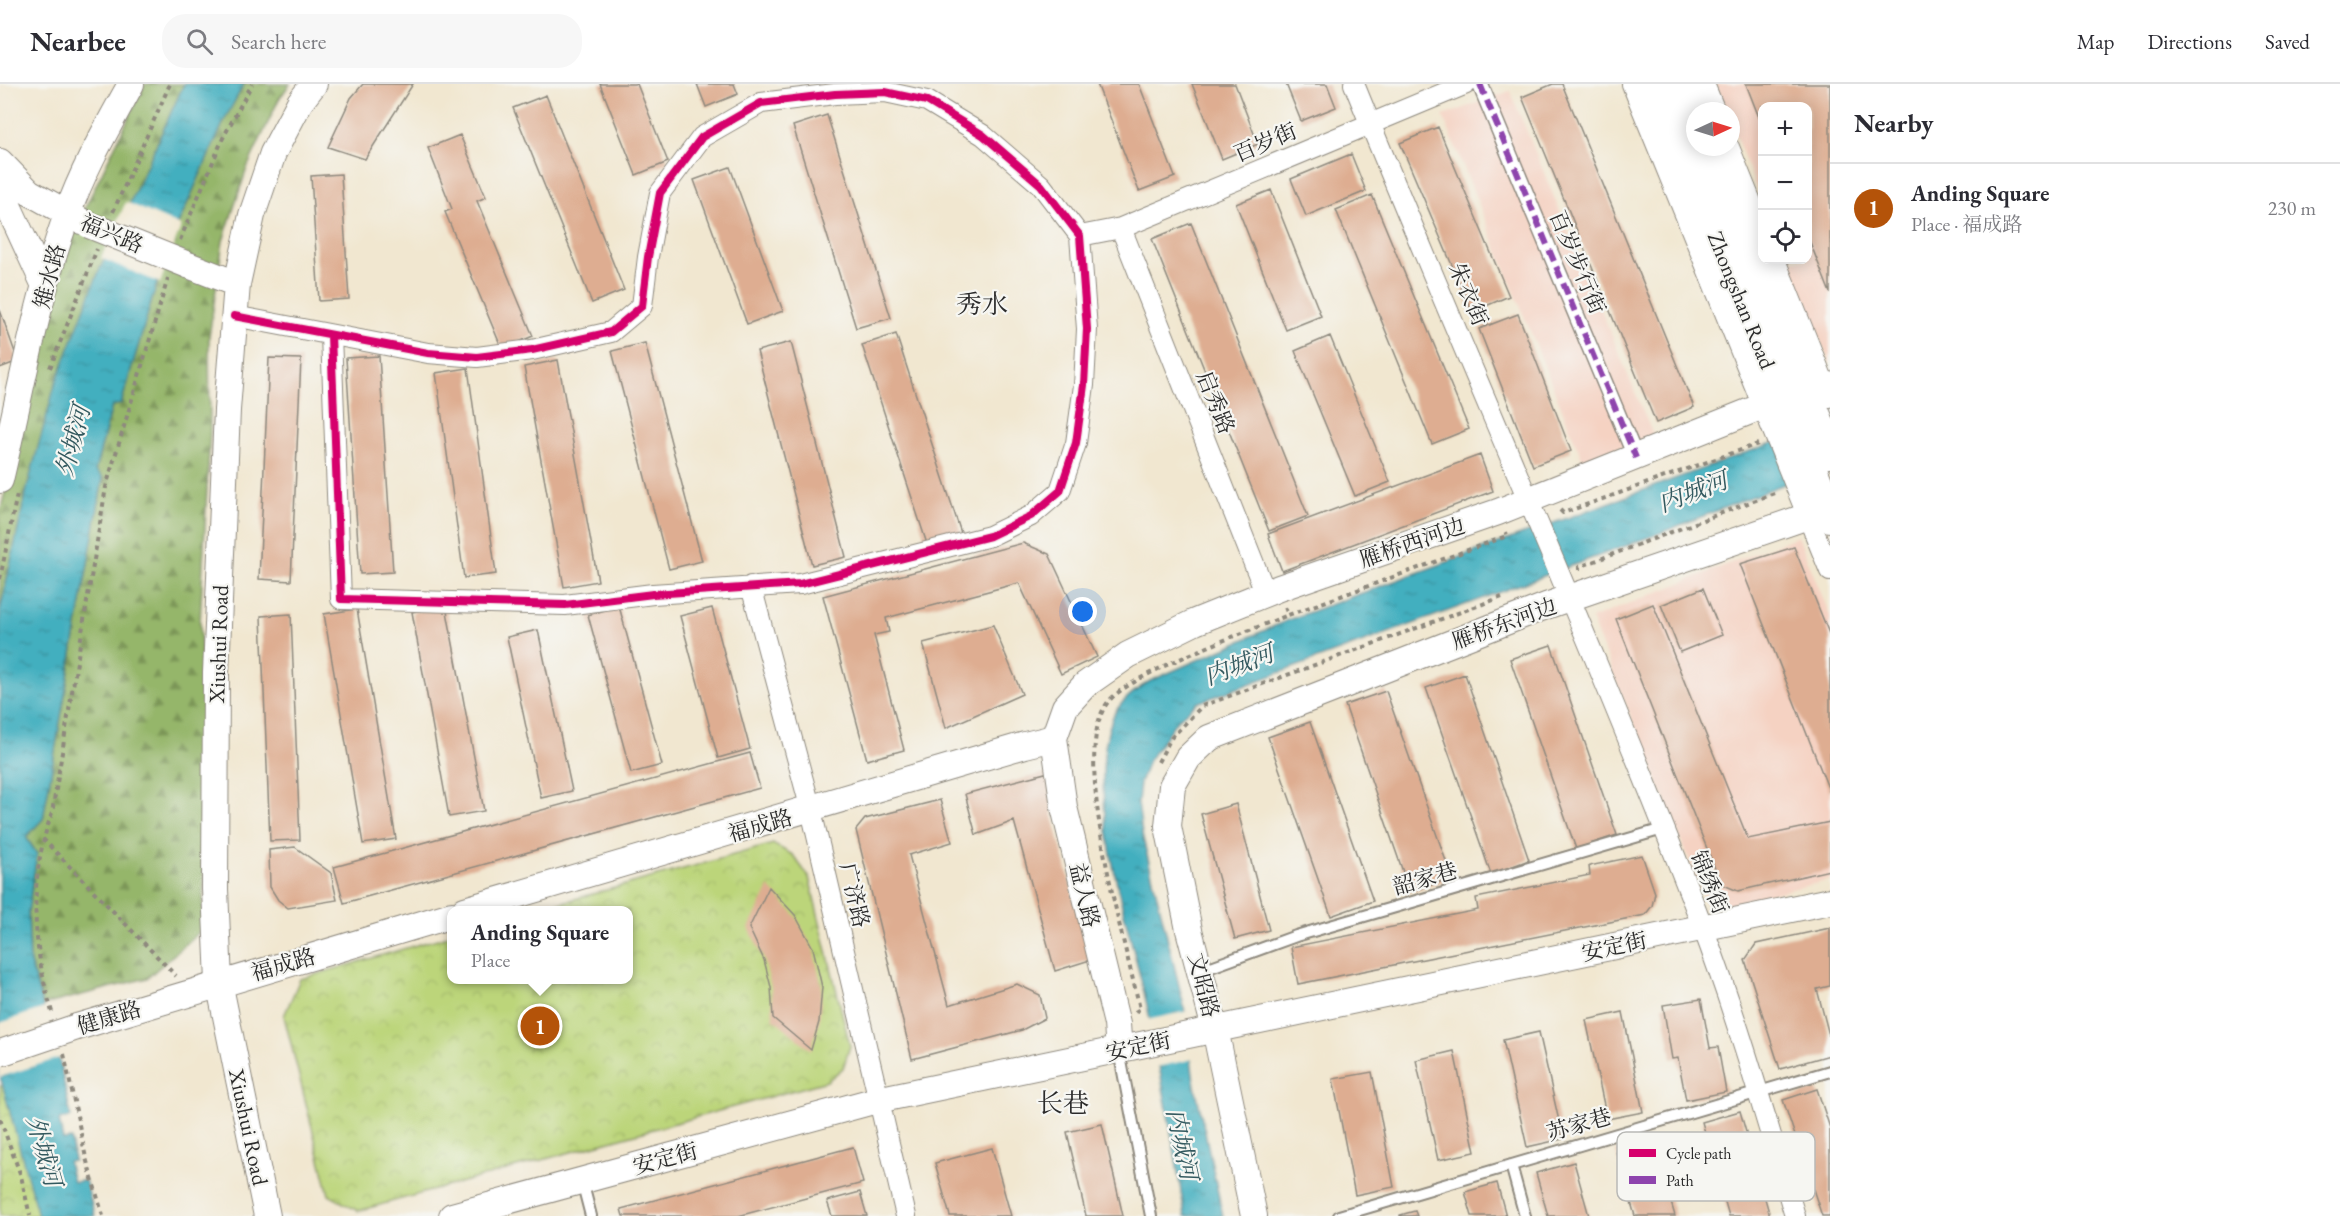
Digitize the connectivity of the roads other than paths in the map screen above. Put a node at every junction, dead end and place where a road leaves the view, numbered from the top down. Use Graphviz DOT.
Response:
graph roads {
  1 [pos="131,84"];
  2 [pos="314,84"];
  3 [pos="1354,84"];
  4 [pos="1466,84"];
  5 [pos="1480,84"];
  6 [pos="1632,84"];
  7 [pos="1653,84"];
  8 [pos="1677,84"];
  9 [pos="1704,84"];
  10 [pos="1711,102"];
  11 [pos="1686,106"];
  12 [pos="1371,124"];
  13 [pos="1706,156"];
  14 [pos="1733,156"];
  15 [pos="0,162"];
  16 [pos="0,174"];
  17 [pos="1758,219"];
  18 [pos="92,223"];
  19 [pos="1121,228"];
  20 [pos="1080,236"];
  21 [pos="1776,264"];
  22 [pos="237,284"];
  23 [pos="45,286"];
  24 [pos="234,316"];
  25 [pos="331,335"];
  26 [pos="1797,406"];
  27 [pos="1830,452"];
  28 [pos="1636,458"];
  29 [pos="9,486"];
  30 [pos="1537,506"];
  31 [pos="1815,506"];
  32 [pos="1830,572"];
  33 [pos="1560,574"];
  34 [pos="751,586"];
  35 [pos="1266,594"];
  36 [pos="1577,597"];
  37 [pos="1054,738"];
  38 [pos="1188,758"];
  39 [pos="812,810"];
  40 [pos="1662,829"];
  41 [pos="1830,901"];
  42 [pos="479,906"];
  43 [pos="447,916"];
  44 [pos="1702,927"];
  45 [pos="1200,971"];
  46 [pos="219,982"];
  47 [pos="1208,1031"];
  48 [pos="1124,1050"];
  49 [pos="0,1053"];
  50 [pos="1830,1071"];
  51 [pos="1759,1093"];
  52 [pos="877,1100"];
  53 [pos="1624,1132"];
  54 [pos="1770,1132"];
  55 [pos="1617,1134"];
  56 [pos="1510,1165"];
  57 [pos="582,1180"];
  58 [pos="1791,1201"];
  59 [pos="267,1216"];
  60 [pos="452,1216"];
  61 [pos="591,1216"];
  62 [pos="906,1216"];
  63 [pos="1151,1216"];
  64 [pos="1254,1216"];
  65 [pos="1339,1216"];
  66 [pos="1525,1216"];
  67 [pos="1795,1216"];
  1 -- 18 [label="street, 雉水路"];
  2 -- 22 [label="street, Xiushui Road"];
  3 -- 12 [label="street, 朱衣街"];
  4 -- 12 [label="street, 百岁街"];
  5 -- 28 [label="street, 百岁步行街"];
  6 -- 26 [label="street"];
  7 -- 26 [label="main road, Zhongshan Road"];
  8 -- 11 [label="main road"];
  9 -- 10 [label="street"];
  12 -- 19 [label="street, 百岁街"];
  12 -- 30 [label="street, 朱衣街"];
  13 -- 26 [label="main road, Zhongshan Road"];
  14 -- 17 [label="street"];
  15 -- 18 [label="street, 福兴路"];
  16 -- 23 [label="street"];
  18 -- 22 [label="street, 福兴路, bridge"];
  18 -- 23 [label="street, 雉水路"];
  19 -- 20 [label="street, 百岁街"];
  19 -- 35 [label="street, 启秀路"];
  20 -- 25 [label="street"];
  20 -- 34 [label="street"];
  21 -- 26 [label="street"];
  22 -- 24 [label="street, Xiushui Road"];
  23 -- 29 [label="street, 雉水路"];
  24 -- 25 [label="street"];
  24 -- 46 [label="street, Xiushui Road"];
  25 -- 34 [label="street"];
  26 -- 27 [label="main road, Zhongshan Road"];
  26 -- 28 [label="street, 雁桥西河边"];
  26 -- 31 [label="main road, Zhongshan Road"];
  28 -- 30 [label="street, 雁桥西河边"];
  30 -- 33 [label="street, 朱衣街"];
  30 -- 35 [label="street, 雁桥西河边"];
  31 -- 32 [label="street"];
  31 -- 36 [label="street, 雁桥东河边"];
  33 -- 36 [label="street, 锦绣街"];
  34 -- 39 [label="street, 广济路"];
  35 -- 37 [label="street, 雁桥西河边"];
  36 -- 38 [label="street, 雁桥东河边"];
  36 -- 40 [label="street, 锦绣街"];
  37 -- 39 [label="street, 福成路"];
  37 -- 48 [label="street, 益人路"];
  38 -- 45 [label="street, 文昭路"];
  39 -- 42 [label="street, 福成路"];
  39 -- 52 [label="street, 广济路"];
  40 -- 44 [label="street, 锦绣街"];
  40 -- 45 [label="lane, 韶家巷"];
  41 -- 44 [label="street, 安定街"];
  43 -- 46 [label="street, 福成路"];
  44 -- 47 [label="street, 安定街"];
  44 -- 51 [label="street, 锦绣街"];
  45 -- 47 [label="street, 文昭路"];
  46 -- 49 [label="street, 健康路, bridge"];
  46 -- 59 [label="street, Xiushui Road"];
  47 -- 48 [label="street, 安定街"];
  47 -- 64 [label="street, 文昭路"];
  48 -- 52 [label="street, 安定街"];
  48 -- 63 [label="lane"];
  50 -- 51 [label="lane, 苏家巷"];
  51 -- 53 [label="lane, 苏家巷"];
  51 -- 54 [label="street, 锦绣街"];
  52 -- 57 [label="street, 安定街"];
  52 -- 62 [label="street, 广济路"];
  55 -- 56 [label="lane, 苏家巷"];
  56 -- 65 [label="lane, 苏家巷"];
  56 -- 66 [label="lane"];
  57 -- 60 [label="street, 安定街"];
  57 -- 61 [label="lane"];
  58 -- 67 [label="street, 锦绣街"];
}
